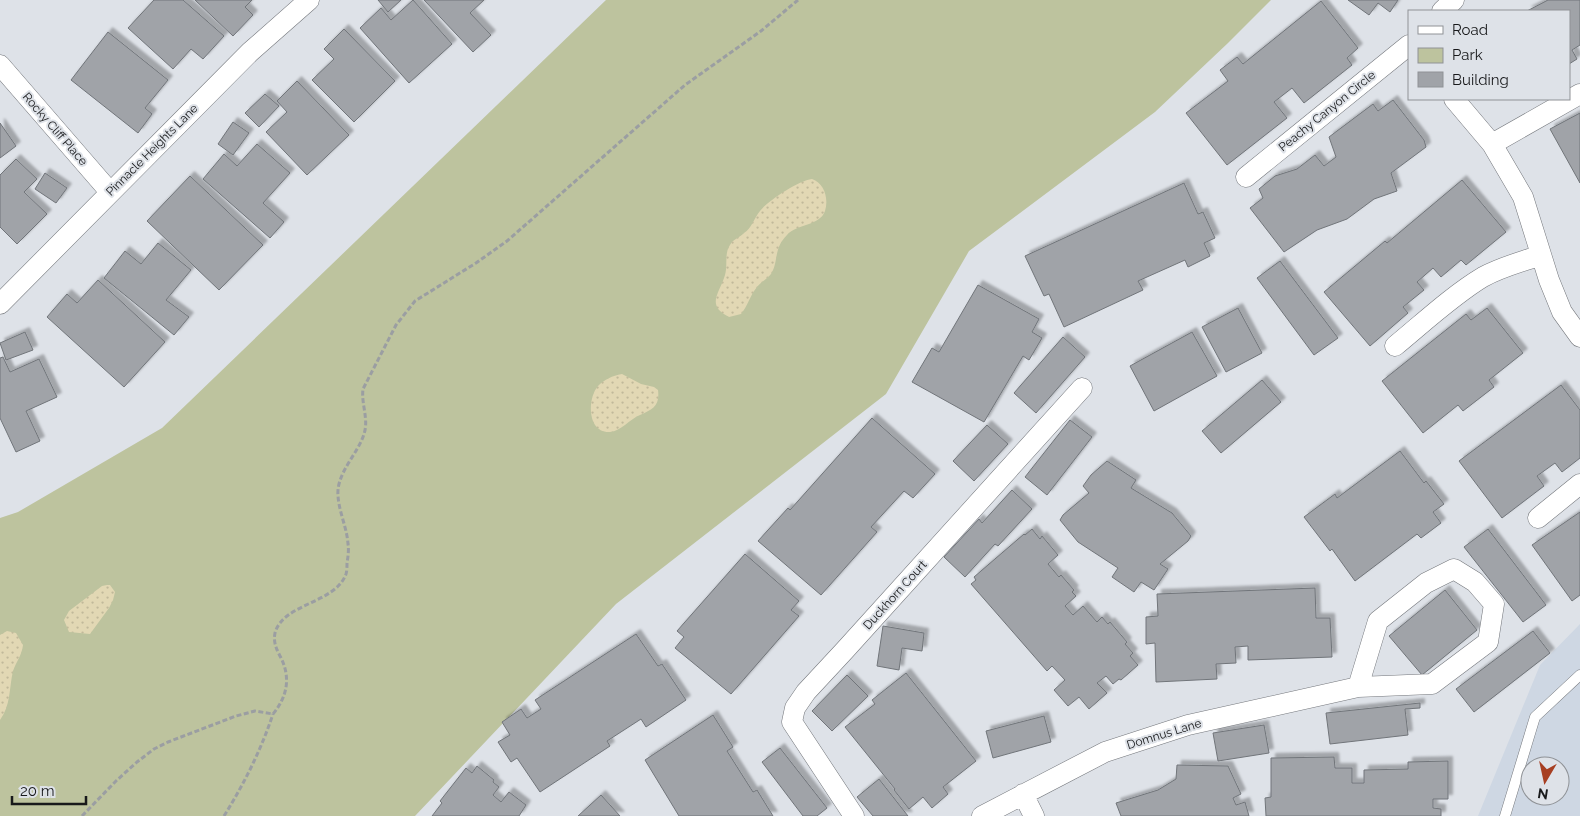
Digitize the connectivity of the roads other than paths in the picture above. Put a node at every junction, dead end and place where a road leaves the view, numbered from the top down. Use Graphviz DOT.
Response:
graph roads {
  1 [pos="309,0"];
  2 [pos="1454,0"];
  3 [pos="1443,10"];
  4 [pos="1408,45"];
  5 [pos="0,65"];
  6 [pos="1455,100"];
  7 [pos="1569,100"];
  8 [pos="1492,144"];
  9 [pos="1246,177"];
  10 [pos="110,192"];
  11 [pos="1541,255"];
  12 [pos="0,304"];
  13 [pos="1580,337"];
  14 [pos="1395,346"];
  15 [pos="1082,388"];
  16 [pos="1580,484"];
  17 [pos="1538,518"];
  18 [pos="1580,675"];
  19 [pos="1358,687"];
  20 [pos="1023,794"];
  21 [pos="854,816"];
  22 [pos="982,816"];
  23 [pos="1034,816"];
  24 [pos="1505,816"];
  1 -- 10 [label="street, Pinnacle Heights Lane"];
  2 -- 3 [label="street"];
  4 -- 9 [label="street, Peachy Canyon Circle"];
  5 -- 10 [label="street, Rocky Cliff Place"];
  6 -- 8 [label="street"];
  7 -- 8 [label="street"];
  8 -- 11 [label="street"];
  10 -- 12 [label="street, Pinnacle Heights Lane"];
  11 -- 13 [label="street"];
  11 -- 14 [label="street"];
  15 -- 21 [label="street, Duckhorn Court"];
  16 -- 17 [label="street"];
  18 -- 24 [label="lane"];
  19 -- 19 [label="street, Domnus Lane"];
  19 -- 20 [label="street, Domnus Lane"];
  20 -- 22 [label="street, Domnus Lane"];
  20 -- 23 [label="street"];
}
